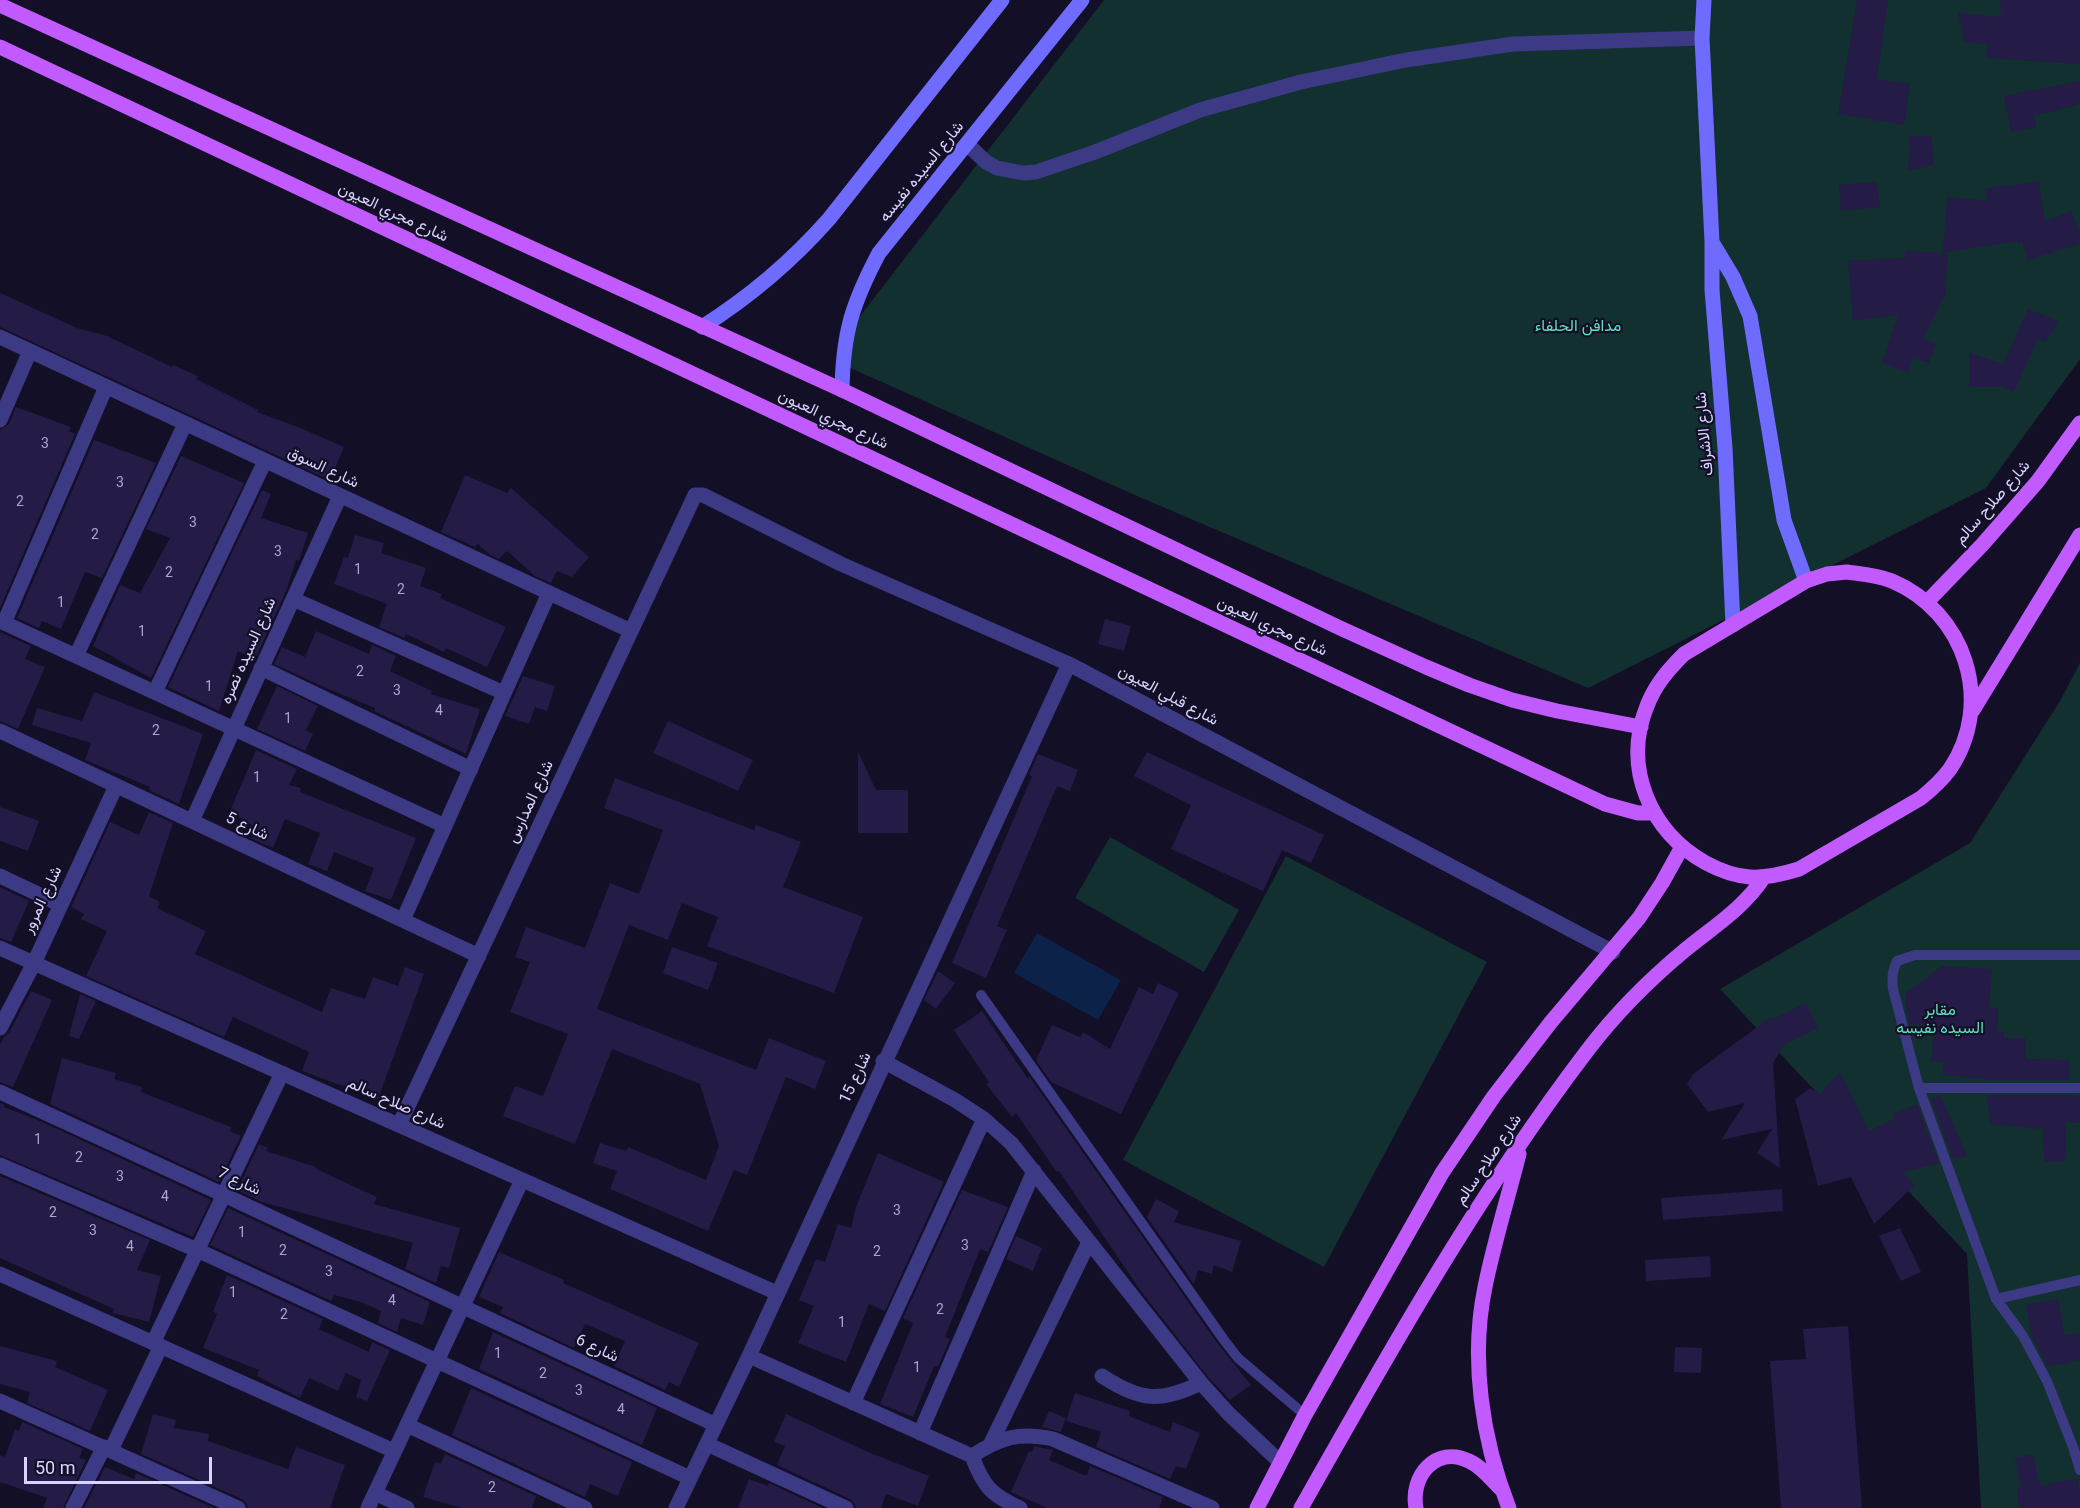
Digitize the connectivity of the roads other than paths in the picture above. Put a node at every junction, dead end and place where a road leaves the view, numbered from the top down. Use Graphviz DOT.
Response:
graph roads {
  1 [pos="1002,0"];
  2 [pos="1082,0"];
  3 [pos="1704,0"];
  4 [pos="0,5"];
  5 [pos="1702,38"];
  6 [pos="0,47"];
  7 [pos="967,144"];
  8 [pos="1712,242"];
  9 [pos="702,327"];
  10 [pos="0,338"];
  11 [pos="30,351"];
  12 [pos="106,387"];
  13 [pos="842,390"];
  14 [pos="0,420"];
  15 [pos="185,423"];
  16 [pos="2080,423"];
  17 [pos="265,461"];
  18 [pos="695,495"];
  19 [pos="340,496"];
  20 [pos="2080,535"];
  21 [pos="1806,581"];
  22 [pos="549,593"];
  23 [pos="293,599"];
  24 [pos="1927,602"];
  25 [pos="2,622"];
  26 [pos="1733,625"];
  27 [pos="631,631"];
  28 [pos="76,656"];
  29 [pos="1069,664"];
  30 [pos="261,669"];
  31 [pos="155,693"];
  32 [pos="504,693"];
  33 [pos="1972,713"];
  34 [pos="1641,727"];
  35 [pos="234,729"];
  36 [pos="0,731"];
  37 [pos="471,769"];
  38 [pos="116,786"];
  39 [pos="1653,813"];
  40 [pos="192,821"];
  41 [pos="445,826"];
  42 [pos="1682,848"];
  43 [pos="0,876"];
  44 [pos="1764,877"];
  45 [pos="61,905"];
  46 [pos="403,920"];
  47 [pos="0,948"];
  48 [pos="1612,952"];
  49 [pos="2080,955"];
  50 [pos="478,956"];
  51 [pos="34,963"];
  52 [pos="981,995"];
  53 [pos="0,1028"];
  54 [pos="883,1061"];
  55 [pos="282,1073"];
  56 [pos="1919,1088"];
  57 [pos="2080,1088"];
  58 [pos="0,1092"];
  59 [pos="984,1119"];
  60 [pos="399,1125"];
  61 [pos="1523,1140"];
  62 [pos="0,1165"];
  63 [pos="1034,1171"];
  64 [pos="522,1180"];
  65 [pos="224,1195"];
  66 [pos="1089,1242"];
  67 [pos="197,1250"];
  68 [pos="0,1274"];
  69 [pos="2080,1280"];
  70 [pos="777,1293"];
  71 [pos="1996,1299"];
  72 [pos="462,1305"];
  73 [pos="157,1344"];
  74 [pos="749,1356"];
  75 [pos="436,1362"];
  76 [pos="1102,1376"];
  77 [pos="1201,1383"];
  78 [pos="0,1401"];
  79 [pos="853,1402"];
  80 [pos="1305,1414"];
  81 [pos="407,1425"];
  82 [pos="716,1425"];
  83 [pos="920,1433"];
  84 [pos="991,1443"];
  85 [pos="707,1444"];
  86 [pos="108,1449"];
  87 [pos="394,1451"];
  88 [pos="972,1456"];
  89 [pos="1279,1461"];
  90 [pos="2080,1470"];
  91 [pos="690,1479"];
  92 [pos="1501,1489"];
  93 [pos="375,1493"];
  94 [pos="73,1508"];
  95 [pos="237,1508"];
  96 [pos="368,1508"];
  97 [pos="406,1508"];
  98 [pos="585,1508"];
  99 [pos="676,1508"];
  100 [pos="846,1508"];
  101 [pos="1020,1508"];
  102 [pos="1212,1508"];
  103 [pos="1257,1508"];
  104 [pos="1301,1508"];
  105 [pos="1416,1508"];
  106 [pos="1509,1508"];
  1 -- 9 [label="street"];
  2 -- 7 [label="street, شارع السيده نفيسه"];
  3 -- 5 [label="street, شارع الاشراف"];
  4 -- 9 [label="main road, شارع مجري العيون"];
  5 -- 7 [label="street"];
  5 -- 8 [label="street, شارع الاشراف"];
  6 -- 39 [label="main road, شارع مجري العيون"];
  7 -- 13 [label="street, شارع السيده نفيسه"];
  8 -- 21 [label="street, شارع الاشراف"];
  8 -- 26 [label="street, شارع الاشراف"];
  9 -- 13 [label="main road, شارع مجري العيون"];
  10 -- 11 [label="street, شارع السوق"];
  11 -- 12 [label="street, شارع السوق"];
  11 -- 14 [label="street"];
  12 -- 15 [label="street, شارع السوق"];
  12 -- 25 [label="street"];
  13 -- 34 [label="main road, شارع مجري العيون"];
  15 -- 17 [label="street, شارع السوق"];
  15 -- 28 [label="street"];
  16 -- 24 [label="main road, شارع صلاح سالم"];
  17 -- 19 [label="street, شارع السوق"];
  17 -- 31 [label="street"];
  18 -- 27 [label="street, شارع المدارس"];
  18 -- 29 [label="street, شارع قبلي العيون"];
  19 -- 22 [label="street, شارع السوق"];
  19 -- 23 [label="street, شارع السيده نصره"];
  20 -- 33 [label="main road"];
  21 -- 24 [label="main road"];
  21 -- 26 [label="main road"];
  22 -- 27 [label="street, شارع السوق"];
  22 -- 32 [label="street"];
  23 -- 30 [label="street, شارع السيده نصره"];
  23 -- 32 [label="street"];
  24 -- 33 [label="main road"];
  25 -- 28 [label="street"];
  26 -- 34 [label="main road"];
  27 -- 50 [label="street, شارع المدارس"];
  28 -- 31 [label="street"];
  29 -- 48 [label="street, شارع قبلي العيون"];
  29 -- 54 [label="street, شارع 15"];
  30 -- 35 [label="street, شارع السيده نصره"];
  30 -- 37 [label="street"];
  31 -- 35 [label="street"];
  32 -- 37 [label="street"];
  33 -- 44 [label="main road"];
  34 -- 39 [label="main road"];
  35 -- 40 [label="street, شارع السيده نصره"];
  35 -- 41 [label="street"];
  36 -- 38 [label="street, شارع 5"];
  37 -- 41 [label="street"];
  38 -- 40 [label="street, شارع 5"];
  38 -- 45 [label="street, شارع المرور"];
  39 -- 42 [label="main road"];
  40 -- 46 [label="street, شارع 5"];
  41 -- 46 [label="street"];
  42 -- 44 [label="main road"];
  42 -- 48 [label="main road, شارع صلاح سالم"];
  43 -- 45 [label="street"];
  44 -- 61 [label="main road, شارع صلاح سالم"];
  45 -- 51 [label="street, شارع المرور"];
  46 -- 50 [label="street, شارع 5"];
  47 -- 51 [label="street, شارع صلاح سالم"];
  48 -- 80 [label="main road, شارع صلاح سالم"];
  49 -- 56 [label="lane"];
  50 -- 60 [label="street, شارع المدارس"];
  51 -- 53 [label="street, شارع المرور"];
  51 -- 55 [label="street, شارع صلاح سالم"];
  52 -- 80 [label="lane"];
  54 -- 59 [label="street"];
  54 -- 70 [label="street, شارع 15"];
  55 -- 60 [label="street, شارع صلاح سالم"];
  55 -- 65 [label="street"];
  56 -- 57 [label="lane"];
  56 -- 71 [label="lane"];
  58 -- 65 [label="street, شارع 7"];
  59 -- 63 [label="street"];
  59 -- 79 [label="street"];
  60 -- 64 [label="street, شارع صلاح سالم"];
  61 -- 92 [label="main road"];
  61 -- 104 [label="main road, شارع صلاح سالم"];
  62 -- 67 [label="street"];
  63 -- 66 [label="street"];
  63 -- 83 [label="street"];
  64 -- 70 [label="street, شارع صلاح سالم"];
  64 -- 72 [label="street"];
  65 -- 67 [label="street"];
  65 -- 72 [label="street, شارع 7"];
  66 -- 77 [label="street"];
  66 -- 84 [label="street"];
  67 -- 73 [label="street"];
  67 -- 75 [label="street"];
  68 -- 73 [label="street"];
  69 -- 71 [label="lane"];
  70 -- 74 [label="street, شارع 15"];
  71 -- 90 [label="lane"];
  72 -- 75 [label="street"];
  72 -- 82 [label="street, شارع 6"];
  73 -- 86 [label="street"];
  73 -- 87 [label="street"];
  74 -- 79 [label="street"];
  74 -- 82 [label="street, شارع 15"];
  75 -- 81 [label="street"];
  75 -- 91 [label="street"];
  76 -- 77 [label="street"];
  77 -- 89 [label="street"];
  78 -- 86 [label="street"];
  79 -- 83 [label="street"];
  80 -- 89 [label="main road, شارع صلاح سالم"];
  81 -- 87 [label="street"];
  81 -- 98 [label="street"];
  82 -- 85 [label="street, شارع 15"];
  83 -- 88 [label="street"];
  84 -- 88 [label="street"];
  84 -- 102 [label="street"];
  85 -- 91 [label="street, شارع 15"];
  85 -- 100 [label="street"];
  86 -- 94 [label="street"];
  86 -- 95 [label="street"];
  87 -- 93 [label="street"];
  88 -- 101 [label="street"];
  89 -- 103 [label="main road, شارع صلاح سالم"];
  91 -- 99 [label="street, شارع 15"];
  92 -- 105 [label="main road"];
  92 -- 106 [label="main road"];
  93 -- 96 [label="street"];
  93 -- 97 [label="street"];
}
